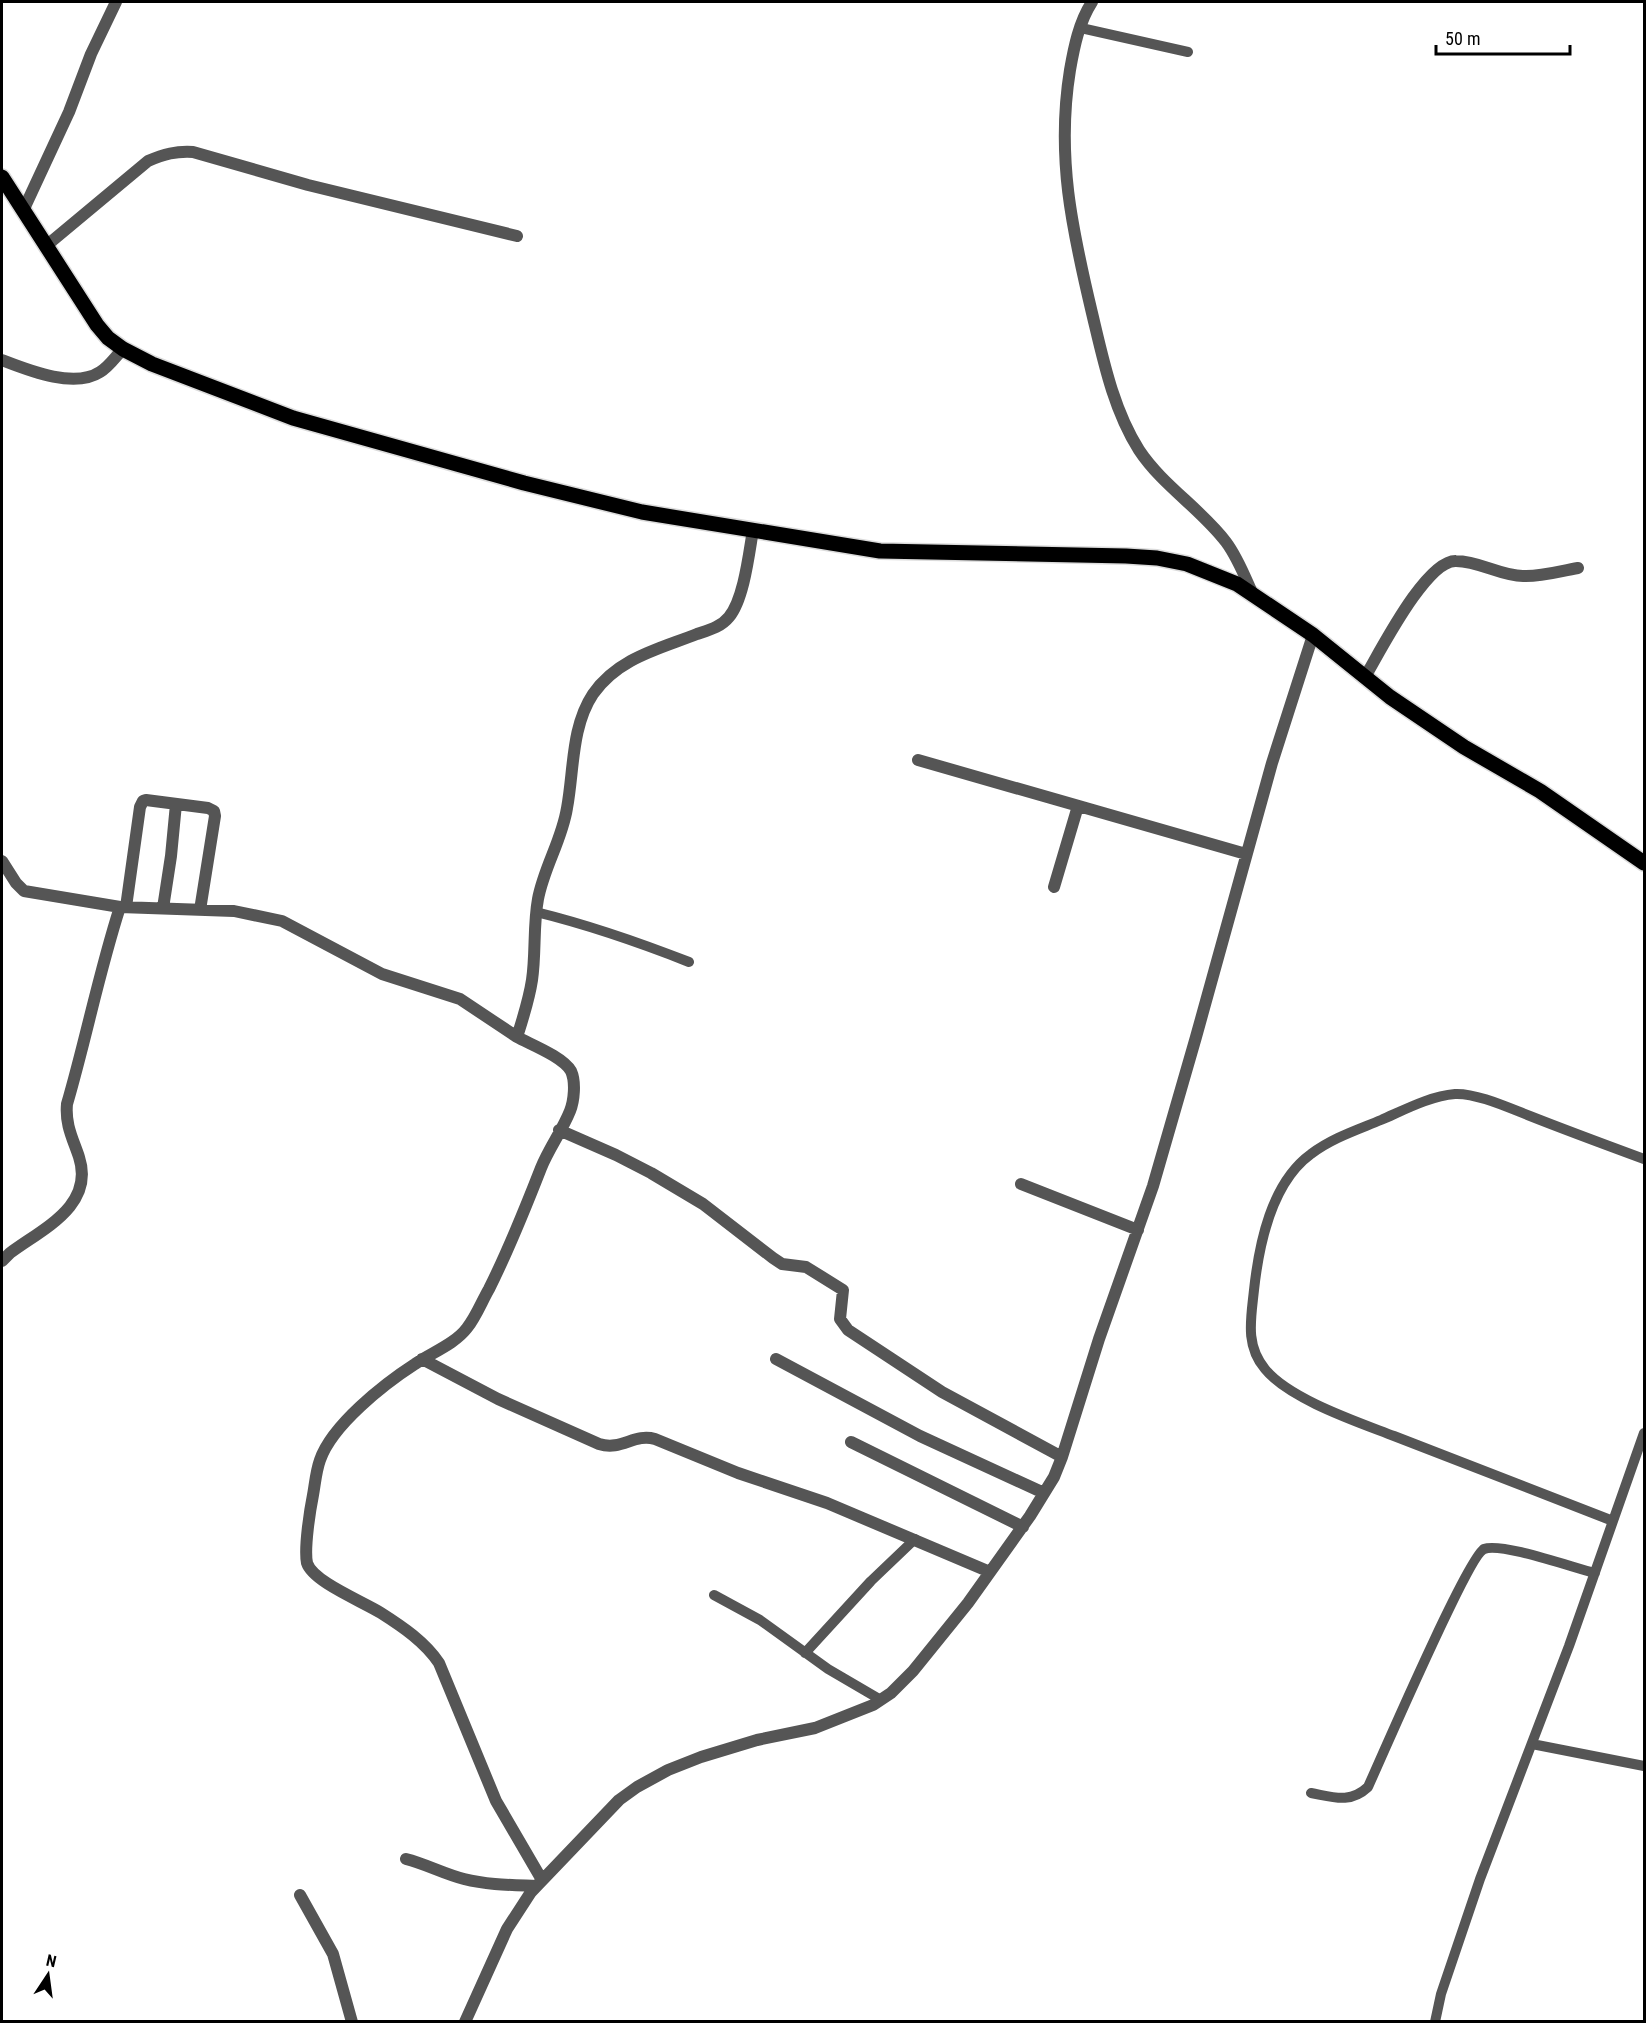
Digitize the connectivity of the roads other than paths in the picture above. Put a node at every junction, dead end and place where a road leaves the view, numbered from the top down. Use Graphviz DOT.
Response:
graph roads {
  1 [pos="116,2"];
  2 [pos="1092,2"];
  3 [pos="1081,28"];
  4 [pos="1188,52"];
  5 [pos="2,177"];
  6 [pos="23,211"];
  7 [pos="517,236"];
  8 [pos="46,246"];
  9 [pos="123,349"];
  10 [pos="2,360"];
  11 [pos="753,530"];
  12 [pos="1578,568"];
  13 [pos="1253,595"];
  14 [pos="1313,635"];
  15 [pos="1365,677"];
  16 [pos="918,760"];
  17 [pos="176,804"];
  18 [pos="1078,806"];
  19 [pos="1246,854"];
  20 [pos="2,861"];
  21 [pos="1644,863"];
  22 [pos="1054,887"];
  23 [pos="123,907"];
  24 [pos="163,908"];
  25 [pos="200,910"];
  26 [pos="536,912"];
  27 [pos="689,962"];
  28 [pos="518,1037"];
  29 [pos="559,1130"];
  30 [pos="1644,1159"];
  31 [pos="1021,1184"];
  32 [pos="1138,1230"];
  33 [pos="2,1261"];
  34 [pos="422,1359"];
  35 [pos="776,1359"];
  36 [pos="1644,1433"];
  37 [pos="850,1442"];
  38 [pos="1062,1457"];
  39 [pos="1044,1493"];
  40 [pos="1613,1521"];
  41 [pos="1023,1527"];
  42 [pos="915,1539"];
  43 [pos="990,1572"];
  44 [pos="1595,1573"];
  45 [pos="714,1595"];
  46 [pos="805,1653"];
  47 [pos="881,1700"];
  48 [pos="1532,1744"];
  49 [pos="1644,1766"];
  50 [pos="1311,1793"];
  51 [pos="406,1859"];
  52 [pos="539,1883"];
  53 [pos="300,1895"];
  54 [pos="352,2022"];
  55 [pos="465,2022"];
  56 [pos="1436,2022"];
  1 -- 6 [label="street"];
  2 -- 3 [label="street"];
  3 -- 4 [label="lane"];
  3 -- 13 [label="street"];
  5 -- 6 [label="main road"];
  6 -- 8 [label="main road"];
  7 -- 8 [label="street"];
  8 -- 9 [label="main road"];
  9 -- 10 [label="street"];
  9 -- 11 [label="main road"];
  11 -- 13 [label="main road"];
  11 -- 26 [label="street"];
  12 -- 15 [label="street"];
  13 -- 14 [label="main road"];
  14 -- 15 [label="main road"];
  14 -- 19 [label="street"];
  15 -- 21 [label="main road"];
  16 -- 18 [label="street"];
  17 -- 23 [label="street"];
  17 -- 24 [label="street"];
  17 -- 25 [label="street"];
  18 -- 19 [label="street"];
  18 -- 22 [label="street"];
  19 -- 32 [label="street"];
  20 -- 23 [label="street"];
  23 -- 24 [label="street"];
  23 -- 33 [label="street"];
  24 -- 25 [label="street"];
  25 -- 28 [label="street"];
  26 -- 27 [label="lane"];
  26 -- 28 [label="street"];
  28 -- 29 [label="street"];
  29 -- 34 [label="street"];
  29 -- 38 [label="street"];
  30 -- 40 [label="lane"];
  31 -- 32 [label="street"];
  32 -- 38 [label="street"];
  34 -- 42 [label="street"];
  34 -- 52 [label="street"];
  35 -- 39 [label="street"];
  36 -- 40 [label="lane"];
  37 -- 41 [label="street"];
  38 -- 39 [label="street"];
  39 -- 41 [label="street"];
  40 -- 44 [label="lane"];
  41 -- 43 [label="street"];
  42 -- 43 [label="street"];
  42 -- 46 [label="lane"];
  43 -- 47 [label="street"];
  44 -- 48 [label="lane"];
  44 -- 50 [label="lane"];
  45 -- 46 [label="lane"];
  46 -- 47 [label="lane"];
  47 -- 52 [label="street"];
  48 -- 49 [label="lane"];
  48 -- 56 [label="lane"];
  51 -- 52 [label="street"];
  52 -- 55 [label="street"];
  53 -- 54 [label="street"];
}
